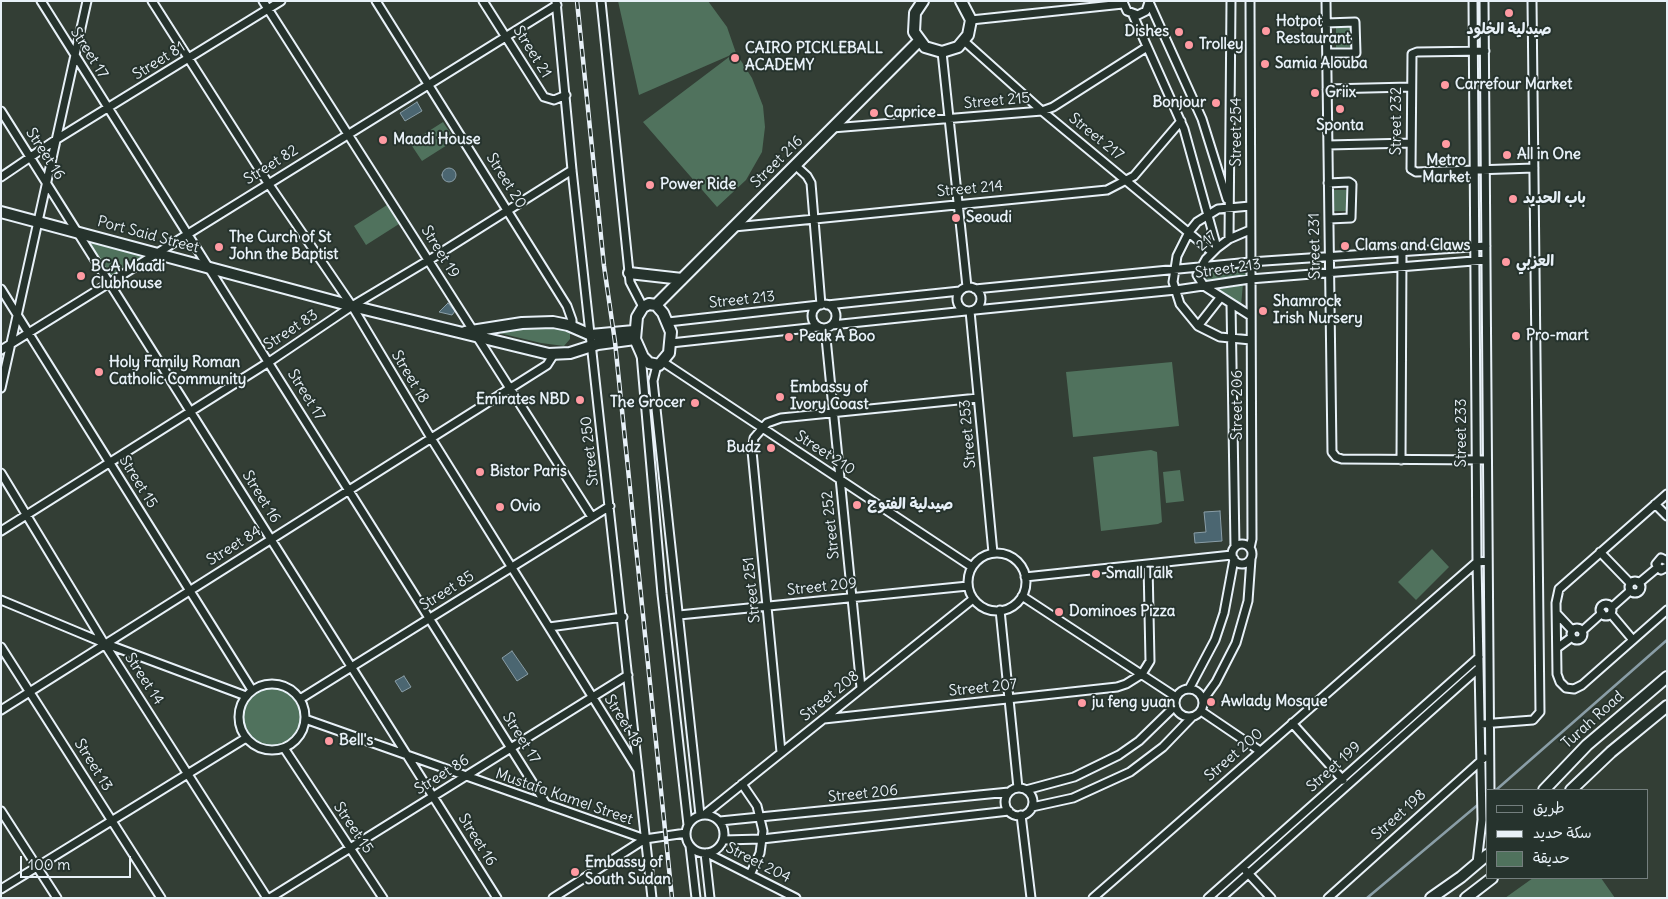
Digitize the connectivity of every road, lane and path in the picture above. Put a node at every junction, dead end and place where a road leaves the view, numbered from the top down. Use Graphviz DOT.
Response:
graph roads {
  1 [pos="41,1"];
  2 [pos="87,1"];
  3 [pos="152,1"];
  4 [pos="263,1"];
  5 [pos="281,1"];
  6 [pos="376,1"];
  7 [pos="483,1"];
  8 [pos="601,1"];
  9 [pos="923,1"];
  10 [pos="961,1"];
  11 [pos="1231,1"];
  12 [pos="1250,1"];
  13 [pos="1326,1"];
  14 [pos="1473,1"];
  15 [pos="1484,1"];
  16 [pos="1532,1"];
  17 [pos="1150,2"];
  18 [pos="556,3"];
  19 [pos="1123,3"];
  20 [pos="268,9"];
  21 [pos="1133,15"];
  22 [pos="971,20"];
  23 [pos="1326,23"];
  24 [pos="506,36"];
  25 [pos="919,41"];
  26 [pos="964,41"];
  27 [pos="1147,47"];
  28 [pos="1474,51"];
  29 [pos="1484,51"];
  30 [pos="942,52"];
  31 [pos="1326,53"];
  32 [pos="75,56"];
  33 [pos="188,59"];
  34 [pos="428,84"];
  35 [pos="1410,87"];
  36 [pos="1327,89"];
  37 [pos="566,96"];
  38 [pos="108,109"];
  39 [pos="1,111"];
  40 [pos="1042,111"];
  41 [pos="949,119"];
  42 [pos="1181,121"];
  43 [pos="832,128"];
  44 [pos="348,134"];
  45 [pos="56,140"];
  46 [pos="1411,143"];
  47 [pos="1328,145"];
  48 [pos="30,158"];
  49 [pos="795,165"];
  50 [pos="1534,168"];
  51 [pos="572,170"];
  52 [pos="1474,170"];
  53 [pos="1485,170"];
  54 [pos="1,177"];
  55 [pos="1127,181"];
  56 [pos="46,182"];
  57 [pos="268,183"];
  58 [pos="1328,183"];
  59 [pos="958,204"];
  60 [pos="1250,206"];
  61 [pos="1230,207"];
  62 [pos="508,210"];
  63 [pos="1,212"];
  64 [pos="1207,214"];
  65 [pos="815,219"];
  66 [pos="1329,219"];
  67 [pos="37,222"];
  68 [pos="734,227"];
  69 [pos="1250,230"];
  70 [pos="80,232"];
  71 [pos="1189,232"];
  72 [pos="187,233"];
  73 [pos="1229,239"];
  74 [pos="1475,246"];
  75 [pos="1486,246"];
  76 [pos="1214,250"];
  77 [pos="156,252"];
  78 [pos="1402,252"];
  79 [pos="1329,257"];
  80 [pos="429,260"];
  81 [pos="1486,260"];
  82 [pos="1475,261"];
  83 [pos="1250,262"];
  84 [pos="207,266"];
  85 [pos="1200,266"];
  86 [pos="1402,267"];
  87 [pos="1173,270"];
  88 [pos="1329,272"];
  89 [pos="629,273"];
  90 [pos="1250,278"];
  91 [pos="682,279"];
  92 [pos="110,281"];
  93 [pos="1204,286"];
  94 [pos="1,289"];
  95 [pos="964,289"];
  96 [pos="975,289"];
  97 [pos="1176,290"];
  98 [pos="1220,298"];
  99 [pos="1232,304"];
  100 [pos="656,305"];
  101 [pos="822,305"];
  102 [pos="352,306"];
  103 [pos="643,307"];
  104 [pos="970,311"];
  105 [pos="17,313"];
  106 [pos="1251,316"];
  107 [pos="668,322"];
  108 [pos="1198,326"];
  109 [pos="572,327"];
  110 [pos="825,327"];
  111 [pos="28,332"];
  112 [pos="476,334"];
  113 [pos="635,335"];
  114 [pos="1232,340"];
  115 [pos="1251,340"];
  116 [pos="592,341"];
  117 [pos="671,342"];
  118 [pos="10,345"];
  119 [pos="1,350"];
  120 [pos="554,354"];
  121 [pos="641,354"];
  122 [pos="269,362"];
  123 [pos="660,364"];
  124 [pos="1,388"];
  125 [pos="510,388"];
  126 [pos="978,398"];
  127 [pos="191,411"];
  128 [pos="834,413"];
  129 [pos="762,428"];
  130 [pos="431,438"];
  131 [pos="1401,460"];
  132 [pos="1476,460"];
  133 [pos="1487,460"];
  134 [pos="110,462"];
  135 [pos="1,473"];
  136 [pos="840,479"];
  137 [pos="348,490"];
  138 [pos="1667,494"];
  139 [pos="1655,504"];
  140 [pos="610,506"];
  141 [pos="26,515"];
  142 [pos="1667,516"];
  143 [pos="592,518"];
  144 [pos="1,531"];
  145 [pos="271,539"];
  146 [pos="1235,548"];
  147 [pos="1250,548"];
  148 [pos="1600,552"];
  149 [pos="992,553"];
  150 [pos="1233,557"];
  151 [pos="1251,559"];
  152 [pos="1667,560"];
  153 [pos="1488,561"];
  154 [pos="1477,562"];
  155 [pos="1148,564"];
  156 [pos="972,566"];
  157 [pos="512,567"];
  158 [pos="1664,569"];
  159 [pos="1026,576"];
  160 [pos="1639,583"];
  161 [pos="968,586"];
  162 [pos="1630,587"];
  163 [pos="189,590"];
  164 [pos="1022,596"];
  165 [pos="852,597"];
  166 [pos="974,599"];
  167 [pos="1,600"];
  168 [pos="767,606"];
  169 [pos="1000,610"];
  170 [pos="1611,610"];
  171 [pos="1667,610"];
  172 [pos="1556,614"];
  173 [pos="679,615"];
  174 [pos="623,617"];
  175 [pos="429,618"];
  176 [pos="549,627"];
  177 [pos="1572,634"];
  178 [pos="1633,640"];
  179 [pos="104,643"];
  180 [pos="1,647"];
  181 [pos="1557,648"];
  182 [pos="1479,657"];
  183 [pos="352,667"];
  184 [pos="1479,668"];
  185 [pos="1142,674"];
  186 [pos="628,675"];
  187 [pos="1667,677"];
  188 [pos="861,688"];
  189 [pos="1188,689"];
  190 [pos="30,692"];
  191 [pos="249,693"];
  192 [pos="592,697"];
  193 [pos="1176,697"];
  194 [pos="300,699"];
  195 [pos="1009,699"];
  196 [pos="1203,700"];
  197 [pos="1175,706"];
  198 [pos="1667,706"];
  199 [pos="1,710"];
  200 [pos="1201,711"];
  201 [pos="1192,717"];
  202 [pos="305,719"];
  203 [pos="824,719"];
  204 [pos="1292,723"];
  205 [pos="1491,723"];
  206 [pos="1480,724"];
  207 [pos="246,738"];
  208 [pos="284,748"];
  209 [pos="511,748"];
  210 [pos="1260,750"];
  211 [pos="781,752"];
  212 [pos="407,755"];
  213 [pos="1491,756"];
  214 [pos="1482,759"];
  215 [pos="638,770"];
  216 [pos="188,773"];
  217 [pos="465,777"];
  218 [pos="1342,778"];
  219 [pos="742,784"];
  220 [pos="1347,784"];
  221 [pos="1022,789"];
  222 [pos="1490,789"];
  223 [pos="1545,789"];
  224 [pos="1571,789"];
  225 [pos="1009,792"];
  226 [pos="433,797"];
  227 [pos="546,804"];
  228 [pos="1032,807"];
  229 [pos="1,811"];
  230 [pos="1009,812"];
  231 [pos="703,815"];
  232 [pos="1020,815"];
  233 [pos="761,818"];
  234 [pos="112,820"];
  235 [pos="720,821"];
  236 [pos="688,825"];
  237 [pos="686,833"];
  238 [pos="645,839"];
  239 [pos="762,839"];
  240 [pos="723,840"];
  241 [pos="690,846"];
  242 [pos="351,848"];
  243 [pos="706,853"];
  244 [pos="1486,856"];
  245 [pos="1477,863"];
  246 [pos="38,867"];
  247 [pos="1242,867"];
  248 [pos="1248,874"];
  249 [pos="750,875"];
  250 [pos="1491,879"];
  251 [pos="1,889"];
  252 [pos="57,898"];
  253 [pos="161,898"];
  254 [pos="269,898"];
  255 [pos="383,898"];
  256 [pos="497,898"];
  257 [pos="553,898"];
  258 [pos="652,898"];
  259 [pos="696,898"];
  260 [pos="710,898"];
  261 [pos="796,898"];
  262 [pos="1032,898"];
  263 [pos="1092,898"];
  264 [pos="1208,898"];
  265 [pos="1221,898"];
  266 [pos="1271,898"];
  267 [pos="1328,898"];
  268 [pos="1430,898"];
  269 [pos="1466,898"];
  1 -- 32 [label="street, Street 17"];
  2 -- 32 [label="street"];
  3 -- 33 [label="street, Street 18"];
  4 -- 20 [label="street, Street 19"];
  5 -- 20 [label="street, Street 81"];
  6 -- 34 [label="street, Street 20"];
  7 -- 24 [label="street, Street 21"];
  8 -- 89 [label="street"];
  9 -- 25 [label="main road"];
  10 -- 22 [label="main road"];
  11 -- 61 [label="street, Street 254"];
  12 -- 60 [label="street, Street 254"];
  13 -- 23 [label="street, Street 231"];
  14 -- 28 [label="street, Street 233"];
  15 -- 29 [label="street, Street 233"];
  16 -- 50 [label="street"];
  17 -- 21 [label="street"];
  17 -- 61 [label="street"];
  18 -- 24 [label="street, Street 82"];
  18 -- 37 [label="street, Street 250"];
  19 -- 21 [label="street"];
  19 -- 22 [label="street"];
  20 -- 33 [label="street, Street 81"];
  20 -- 44 [label="street, Street 19"];
  21 -- 27 [label="street"];
  22 -- 26 [label="main road"];
  23 -- 31 [label="street, Street 231"];
  23 -- 31 [label="street"];
  24 -- 34 [label="street, Street 82"];
  24 -- 37 [label="street, Street 21"];
  25 -- 30 [label="main road"];
  25 -- 43 [label="main road, Street 216"];
  26 -- 30 [label="main road"];
  26 -- 40 [label="street, Street 217"];
  27 -- 40 [label="street, Street 215"];
  27 -- 42 [label="street"];
  28 -- 29 [label="street, Street 232"];
  28 -- 35 [label="street, Street 232"];
  28 -- 52 [label="street, Street 233"];
  29 -- 53 [label="street, Street 233"];
  30 -- 41 [label="street"];
  31 -- 36 [label="street, Street 231"];
  32 -- 38 [label="street, Street 17"];
  32 -- 45 [label="street"];
  33 -- 38 [label="street, Street 81"];
  33 -- 57 [label="street, Street 18"];
  34 -- 44 [label="street, Street 82"];
  34 -- 62 [label="street, Street 20"];
  35 -- 36 [label="street"];
  35 -- 46 [label="street, Street 232"];
  36 -- 47 [label="street, Street 231"];
  37 -- 51 [label="street, Street 250"];
  38 -- 45 [label="street, Street 81"];
  38 -- 72 [label="street, Street 17"];
  39 -- 48 [label="street, Street 16"];
  40 -- 41 [label="street, Street 215"];
  40 -- 55 [label="street, Street 217"];
  41 -- 43 [label="street, Street 215"];
  41 -- 59 [label="street"];
  42 -- 55 [label="street, Street 214"];
  42 -- 64 [label="street"];
  43 -- 49 [label="main road, Street 216"];
  44 -- 57 [label="street, Street 82"];
  44 -- 80 [label="street, Street 19"];
  45 -- 48 [label="street, Street 81"];
  45 -- 56 [label="street"];
  46 -- 47 [label="street"];
  46 -- 52 [label="street, Street 232"];
  47 -- 58 [label="street, Street 231"];
  48 -- 54 [label="street, Street 81"];
  48 -- 56 [label="street, Street 16"];
  49 -- 65 [label="street"];
  49 -- 68 [label="main road, Street 216"];
  50 -- 53 [label="street, Street 232"];
  50 -- 205 [label="street"];
  51 -- 62 [label="street, Street 83"];
  51 -- 116 [label="street, Street 250"];
  52 -- 53 [label="street, Street 232"];
  52 -- 74 [label="street, Street 233"];
  53 -- 75 [label="street, Street 233"];
  55 -- 59 [label="street, Street 214"];
  55 -- 71 [label="street, Street 217"];
  56 -- 67 [label="street"];
  56 -- 70 [label="street, Street 16"];
  57 -- 72 [label="street, Street 82"];
  57 -- 102 [label="street, Street 18"];
  58 -- 66 [label="street, Street 231"];
  58 -- 66 [label="street"];
  59 -- 65 [label="street, Street 214"];
  59 -- 95 [label="street"];
  60 -- 61 [label="street"];
  60 -- 69 [label="street, Street 254"];
  61 -- 64 [label="street"];
  61 -- 73 [label="street, Street 254"];
  62 -- 80 [label="street, Street 83"];
  62 -- 109 [label="street, Street 20"];
  63 -- 67 [label="main road, Port Said Street"];
  64 -- 71 [label="street"];
  64 -- 76 [label="street"];
  65 -- 68 [label="street, Street 214"];
  65 -- 101 [label="street"];
  66 -- 79 [label="street, Street 231"];
  67 -- 70 [label="main road, Port Said Street"];
  67 -- 105 [label="street"];
  68 -- 91 [label="main road, Street 216"];
  69 -- 73 [label="street, 217"];
  69 -- 83 [label="street, Street 254"];
  70 -- 77 [label="main road, Port Said Street"];
  70 -- 92 [label="street, Street 16"];
  71 -- 76 [label="street, Street 217"];
  71 -- 87 [label="street"];
  72 -- 77 [label="street, Street 82"];
  72 -- 84 [label="street, Street 17"];
  73 -- 76 [label="street, 217"];
  74 -- 75 [label="street, Street 213"];
  74 -- 78 [label="street, Street 213"];
  74 -- 82 [label="street, Street 233"];
  75 -- 81 [label="street, Street 233"];
  76 -- 85 [label="street, 217"];
  77 -- 84 [label="main road, Port Said Street"];
  77 -- 92 [label="street, Street 82"];
  78 -- 79 [label="street, Street 213"];
  78 -- 86 [label="street"];
  79 -- 83 [label="street, Street 213"];
  79 -- 88 [label="street, Street 231"];
  80 -- 102 [label="street, Street 83"];
  80 -- 112 [label="street, Street 19"];
  81 -- 82 [label="street, Street 213"];
  81 -- 133 [label="street, Street 233"];
  82 -- 86 [label="street, Street 213"];
  82 -- 132 [label="street, Street 233"];
  83 -- 85 [label="street, Street 213"];
  83 -- 90 [label="street, Street 206"];
  84 -- 102 [label="main road, Port Said Street"];
  84 -- 122 [label="street, Street 17"];
  85 -- 87 [label="street, Street 213"];
  85 -- 93 [label="street, 217"];
  86 -- 88 [label="street, Street 213"];
  86 -- 131 [label="street"];
  87 -- 96 [label="street, Street 213"];
  87 -- 97 [label="street"];
  88 -- 90 [label="street, Street 213"];
  88 -- 131 [label="street, Street 231"];
  89 -- 91 [label="main road"];
  89 -- 103 [label="street"];
  90 -- 93 [label="street, Street 213"];
  90 -- 106 [label="street, Street 206"];
  91 -- 100 [label="main road, Street 216"];
  92 -- 111 [label="street, Street 82"];
  92 -- 127 [label="street, Street 16"];
  93 -- 97 [label="street, Street 213"];
  93 -- 98 [label="street"];
  94 -- 105 [label="street, Street 15"];
  95 -- 96 [label="street, Street 213"];
  95 -- 101 [label="street, Street 213"];
  95 -- 104 [label="street"];
  96 -- 104 [label="street"];
  97 -- 104 [label="street, Street 213"];
  97 -- 108 [label="street"];
  98 -- 99 [label="street"];
  98 -- 108 [label="street"];
  99 -- 106 [label="street"];
  99 -- 114 [label="street, Street 206"];
  100 -- 103 [label="main road"];
  100 -- 107 [label="main road"];
  101 -- 107 [label="street, Street 213"];
  101 -- 110 [label="street"];
  101 -- 110 [label="street"];
  102 -- 112 [label="main road, Port Said Street"];
  102 -- 122 [label="street, Street 83"];
  102 -- 130 [label="street, Street 18"];
  103 -- 113 [label="main road"];
  104 -- 110 [label="street, Street 213"];
  104 -- 126 [label="street, Street 253"];
  105 -- 111 [label="street, Street 15"];
  105 -- 118 [label="street"];
  106 -- 115 [label="street, Street 206"];
  107 -- 117 [label="main road"];
  108 -- 114 [label="street"];
  109 -- 112 [label="main road, Port Said Street"];
  109 -- 116 [label="main road, Port Said Street"];
  110 -- 117 [label="street, Street 213"];
  110 -- 128 [label="street, Street 252"];
  111 -- 118 [label="street, Street 82"];
  111 -- 134 [label="street, Street 15"];
  112 -- 120 [label="main road, Port Said Street"];
  112 -- 125 [label="street, Street 19"];
  113 -- 116 [label="main road, Port Said Street"];
  113 -- 121 [label="main road"];
  114 -- 115 [label="street"];
  114 -- 146 [label="street, Street 206"];
  115 -- 147 [label="street, Street 206"];
  116 -- 120 [label="main road, Port Said Street"];
  116 -- 140 [label="street, Street 250"];
  117 -- 123 [label="main road"];
  118 -- 119 [label="street, Street 82"];
  118 -- 124 [label="street"];
  120 -- 125 [label="street, Street 84"];
  121 -- 123 [label="main road"];
  121 -- 236 [label="street"];
  122 -- 127 [label="street, Street 83"];
  122 -- 137 [label="street, Street 17"];
  123 -- 129 [label="street, Street 210"];
  123 -- 173 [label="street"];
  125 -- 130 [label="street, Street 84"];
  125 -- 143 [label="street, Street 19"];
  126 -- 128 [label="street"];
  126 -- 149 [label="street, Street 253"];
  127 -- 134 [label="street, Street 83"];
  127 -- 145 [label="street, Street 16"];
  128 -- 129 [label="street"];
  128 -- 136 [label="street, Street 252"];
  129 -- 136 [label="street, Street 210"];
  129 -- 168 [label="street, Street 251"];
  130 -- 137 [label="street, Street 84"];
  130 -- 157 [label="street, Street 18"];
  131 -- 132 [label="street, Street 231"];
  132 -- 133 [label="street, Street 231"];
  132 -- 154 [label="street, Street 233"];
  133 -- 153 [label="street, Street 233"];
  134 -- 141 [label="street, Street 83"];
  134 -- 163 [label="street, Street 15"];
  135 -- 141 [label="street, Street 14"];
  136 -- 156 [label="street, Street 210"];
  136 -- 165 [label="street, Street 252"];
  137 -- 145 [label="street, Street 84"];
  137 -- 175 [label="street, Street 17"];
  138 -- 139 [label="street"];
  139 -- 142 [label="street"];
  139 -- 148 [label="street"];
  140 -- 143 [label="street, Street 85"];
  140 -- 174 [label="street, Street 250"];
  141 -- 144 [label="street, Street 83"];
  141 -- 179 [label="street, Street 14"];
  143 -- 157 [label="street, Street 85"];
  145 -- 163 [label="street, Street 84"];
  145 -- 183 [label="street, Street 16"];
  146 -- 147 [label="street"];
  146 -- 150 [label="street"];
  147 -- 151 [label="street"];
  148 -- 162 [label="street"];
  148 -- 172 [label="street"];
  149 -- 156 [label="street"];
  149 -- 159 [label="street"];
  150 -- 151 [label="street"];
  150 -- 155 [label="street"];
  150 -- 189 [label="street"];
  151 -- 196 [label="street"];
  152 -- 158 [label="street"];
  153 -- 154 [label="street"];
  153 -- 205 [label="street, Street 233"];
  154 -- 182 [label="street, Street 233"];
  154 -- 204 [label="street, Street 200"];
  155 -- 159 [label="street"];
  155 -- 185 [label="street"];
  156 -- 161 [label="street"];
  157 -- 175 [label="street, Street 85"];
  157 -- 176 [label="street, Street 18"];
  158 -- 160 [label="street"];
  159 -- 164 [label="street"];
  160 -- 162 [label="street"];
  160 -- 162 [label="street"];
  161 -- 165 [label="street, Street 209"];
  161 -- 166 [label="street"];
  162 -- 170 [label="street"];
  163 -- 179 [label="street, Street 84"];
  163 -- 191 [label="street, Street 15"];
  164 -- 169 [label="street"];
  164 -- 185 [label="street"];
  165 -- 168 [label="street, Street 209"];
  165 -- 188 [label="street, Street 252"];
  166 -- 169 [label="street"];
  166 -- 188 [label="street, Street 208"];
  167 -- 179 [label="street"];
  168 -- 173 [label="street, Street 209"];
  168 -- 211 [label="street, Street 251"];
  169 -- 195 [label="street"];
  170 -- 177 [label="street"];
  170 -- 178 [label="street"];
  171 -- 178 [label="street"];
  172 -- 177 [label="street"];
  172 -- 181 [label="street"];
  173 -- 231 [label="street"];
  174 -- 176 [label="street"];
  174 -- 186 [label="street, Street 250"];
  175 -- 183 [label="street, Street 85"];
  175 -- 209 [label="street, Street 17"];
  176 -- 192 [label="street, Street 18"];
  177 -- 181 [label="street"];
  178 -- 181 [label="street"];
  179 -- 190 [label="street, Street 84"];
  179 -- 191 [label="street"];
  179 -- 216 [label="street, Street 14"];
  180 -- 190 [label="street, Street 13"];
  182 -- 184 [label="street, Street 233"];
  182 -- 218 [label="street, Street 199"];
  183 -- 194 [label="street, Street 85"];
  183 -- 212 [label="street, Street 16"];
  184 -- 206 [label="street, Street 233"];
  184 -- 220 [label="street, Street 199"];
  185 -- 193 [label="street"];
  185 -- 195 [label="street, Street 207"];
  186 -- 192 [label="street, Street 86"];
  186 -- 215 [label="street, Street 250"];
  187 -- 223 [label="main road, Turah Road"];
  188 -- 203 [label="street, Street 208"];
  189 -- 193 [label="street"];
  189 -- 196 [label="street"];
  190 -- 199 [label="street, Street 84"];
  190 -- 234 [label="street, Street 13"];
  191 -- 194 [label="street"];
  191 -- 207 [label="street"];
  192 -- 209 [label="street, Street 86"];
  192 -- 215 [label="street, Street 18"];
  193 -- 197 [label="street"];
  194 -- 202 [label="street"];
  195 -- 203 [label="street, Street 207"];
  195 -- 221 [label="street"];
  196 -- 200 [label="street"];
  197 -- 201 [label="street"];
  197 -- 221 [label="street"];
  198 -- 224 [label="main road"];
  200 -- 201 [label="street"];
  200 -- 210 [label="street"];
  201 -- 228 [label="street"];
  202 -- 208 [label="street"];
  202 -- 212 [label="street, Mustafa Kamel Street"];
  203 -- 211 [label="street, Street 208"];
  204 -- 210 [label="street, Street 200"];
  204 -- 218 [label="street"];
  205 -- 206 [label="street"];
  205 -- 213 [label="street, Street 233"];
  206 -- 214 [label="street, Street 233"];
  207 -- 208 [label="street"];
  207 -- 216 [label="street"];
  208 -- 242 [label="street, Street 15"];
  209 -- 217 [label="street, Street 86"];
  209 -- 227 [label="street, Street 17"];
  210 -- 263 [label="street, Street 200"];
  211 -- 219 [label="street, Street 208"];
  212 -- 217 [label="street, Mustafa Kamel Street"];
  212 -- 226 [label="street, Street 16"];
  213 -- 214 [label="street, Street 198"];
  213 -- 222 [label="street, Street 233"];
  214 -- 245 [label="street, Street 233"];
  214 -- 267 [label="street, Street 198"];
  215 -- 238 [label="street, Street 250"];
  216 -- 234 [label="street"];
  216 -- 254 [label="street, Street 14"];
  217 -- 226 [label="street, Street 86"];
  217 -- 227 [label="street, Mustafa Kamel Street"];
  218 -- 220 [label="street"];
  218 -- 247 [label="street, Street 199"];
  219 -- 231 [label="street, Street 208"];
  219 -- 233 [label="street"];
  220 -- 248 [label="street, Street 199"];
  221 -- 225 [label="street"];
  221 -- 228 [label="street"];
  225 -- 230 [label="street"];
  225 -- 233 [label="street, Street 206"];
  226 -- 242 [label="street, Street 86"];
  226 -- 256 [label="street, Street 16"];
  227 -- 238 [label="street, Mustafa Kamel Street"];
  228 -- 232 [label="street"];
  229 -- 246 [label="street"];
  230 -- 232 [label="street"];
  230 -- 239 [label="street"];
  231 -- 235 [label="street"];
  231 -- 236 [label="street"];
  232 -- 262 [label="street"];
  233 -- 235 [label="street, Street 206"];
  233 -- 239 [label="street"];
  234 -- 246 [label="street"];
  234 -- 253 [label="street, Street 13"];
  235 -- 240 [label="street"];
  236 -- 237 [label="street"];
  237 -- 238 [label="street"];
  237 -- 241 [label="street"];
  238 -- 257 [label="street"];
  238 -- 258 [label="street, Street 250"];
  239 -- 240 [label="street"];
  239 -- 249 [label="street"];
  240 -- 243 [label="street"];
  241 -- 243 [label="street"];
  241 -- 259 [label="street"];
  242 -- 254 [label="street, Street 86"];
  242 -- 255 [label="street, Street 15"];
  243 -- 249 [label="street, Street 204"];
  243 -- 260 [label="street"];
  244 -- 245 [label="main road"];
  245 -- 268 [label="main road"];
  246 -- 251 [label="street"];
  246 -- 252 [label="street"];
  247 -- 248 [label="street"];
  247 -- 264 [label="street, Street 199"];
  248 -- 265 [label="street, Street 199"];
  248 -- 266 [label="street"];
  249 -- 261 [label="street, Street 204"];
  250 -- 269 [label="main road"];
}
